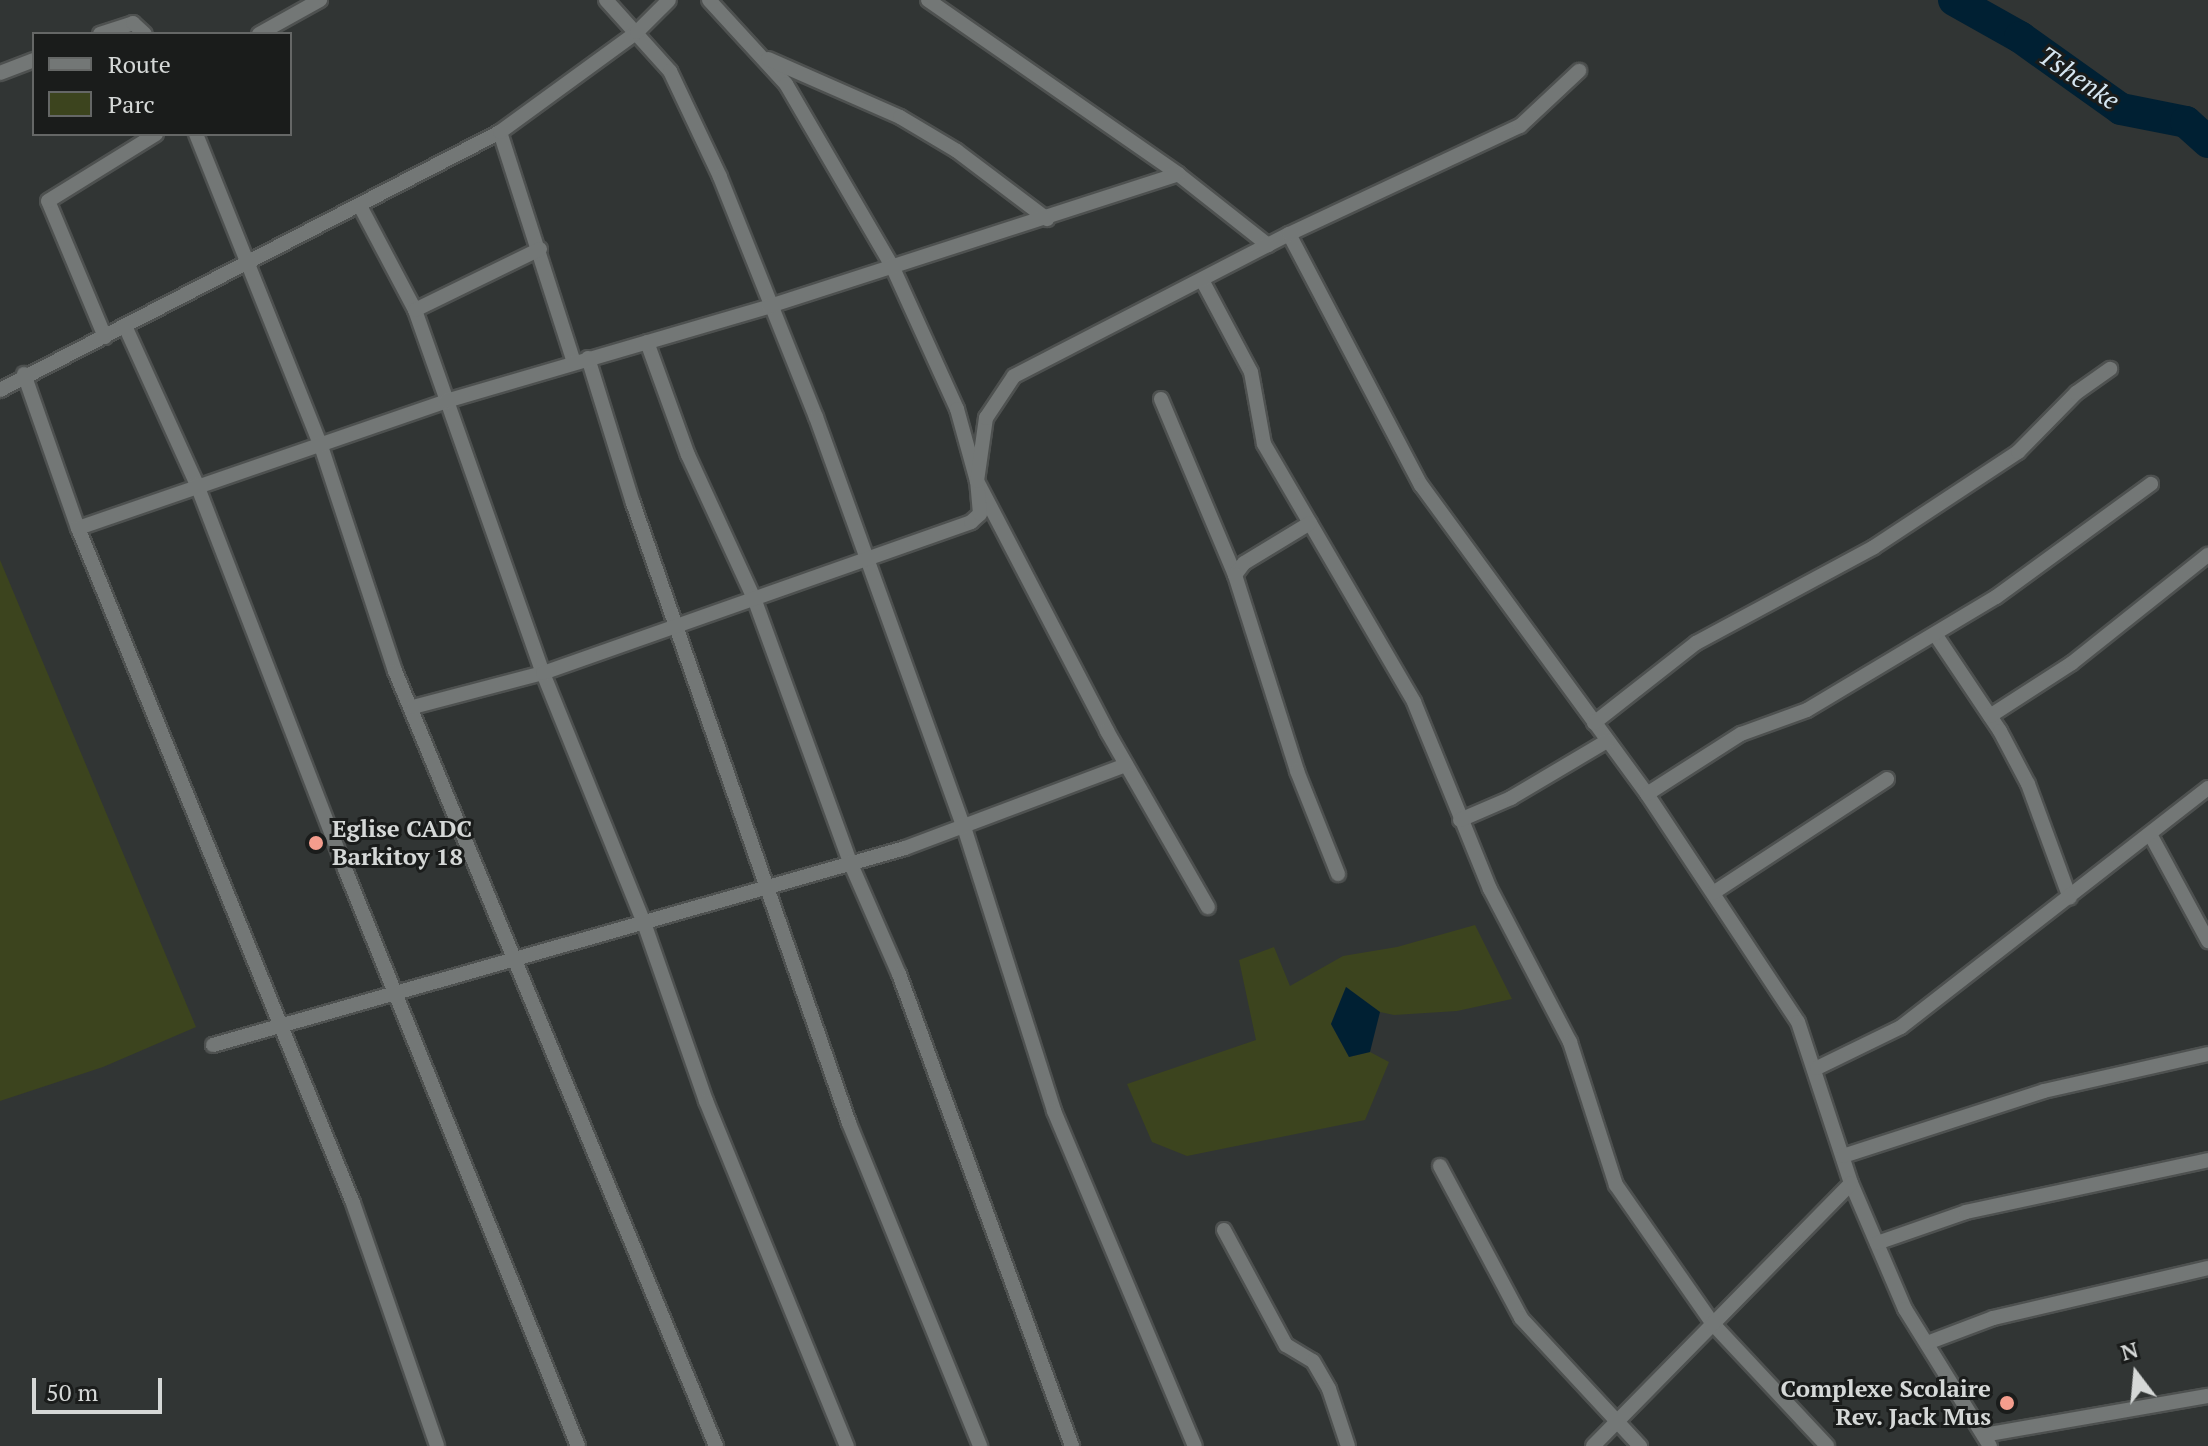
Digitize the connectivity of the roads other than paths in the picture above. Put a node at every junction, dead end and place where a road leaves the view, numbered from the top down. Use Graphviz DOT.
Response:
graph roads {
  1 [pos="320,0"];
  2 [pos="606,0"];
  3 [pos="669,0"];
  4 [pos="709,0"];
  5 [pos="928,0"];
  6 [pos="106,32"];
  7 [pos="143,32"];
  8 [pos="263,32"];
  9 [pos="637,32"];
  10 [pos="768,59"];
  11 [pos="32,61"];
  12 [pos="1579,71"];
  13 [pos="0,73"];
  14 [pos="500,132"];
  15 [pos="153,136"];
  16 [pos="197,136"];
  17 [pos="1178,174"];
  18 [pos="360,206"];
  19 [pos="1047,219"];
  20 [pos="1289,234"];
  21 [pos="1268,245"];
  22 [pos="540,249"];
  23 [pos="247,266"];
  24 [pos="893,268"];
  25 [pos="1202,280"];
  26 [pos="770,306"];
  27 [pos="415,310"];
  28 [pos="125,326"];
  29 [pos="105,337"];
  30 [pos="647,342"];
  31 [pos="581,360"];
  32 [pos="2110,369"];
  33 [pos="24,374"];
  34 [pos="0,390"];
  35 [pos="1161,399"];
  36 [pos="446,401"];
  37 [pos="321,446"];
  38 [pos="977,481"];
  39 [pos="2151,484"];
  40 [pos="197,485"];
  41 [pos="1310,523"];
  42 [pos="78,528"];
  43 [pos="2208,555"];
  44 [pos="866,561"];
  45 [pos="1235,575"];
  46 [pos="755,601"];
  47 [pos="678,628"];
  48 [pos="1935,634"];
  49 [pos="543,673"];
  50 [pos="413,707"];
  51 [pos="1990,716"];
  52 [pos="1594,723"];
  53 [pos="1607,741"];
  54 [pos="1126,765"];
  55 [pos="1887,779"];
  56 [pos="2208,788"];
  57 [pos="1647,794"];
  58 [pos="1460,820"];
  59 [pos="964,827"];
  60 [pos="2150,834"];
  61 [pos="850,862"];
  62 [pos="1338,874"];
  63 [pos="769,887"];
  64 [pos="1713,893"];
  65 [pos="2070,898"];
  66 [pos="1208,907"];
  67 [pos="643,920"];
  68 [pos="2208,941"];
  69 [pos="513,956"];
  70 [pos="395,994"];
  71 [pos="282,1026"];
  72 [pos="213,1045"];
  73 [pos="2208,1054"];
  74 [pos="1817,1068"];
  75 [pos="1843,1156"];
  76 [pos="2208,1160"];
  77 [pos="1440,1166"];
  78 [pos="1851,1183"];
  79 [pos="1224,1230"];
  80 [pos="1877,1243"];
  81 [pos="2208,1268"];
  82 [pos="1713,1324"];
  83 [pos="1927,1343"];
  84 [pos="2208,1396"];
  85 [pos="1615,1423"];
  86 [pos="1987,1441"];
  87 [pos="437,1446"];
  88 [pos="578,1446"];
  89 [pos="716,1446"];
  90 [pos="847,1446"];
  91 [pos="980,1446"];
  92 [pos="1072,1446"];
  93 [pos="1195,1446"];
  94 [pos="1348,1446"];
  95 [pos="1593,1446"];
  96 [pos="1640,1446"];
  97 [pos="1827,1446"];
  1 -- 8 [label="street"];
  2 -- 9 [label="street"];
  3 -- 9 [label="street"];
  4 -- 10 [label="street"];
  5 -- 17 [label="street"];
  6 -- 7 [label="street"];
  9 -- 14 [label="street"];
  9 -- 26 [label="street"];
  10 -- 19 [label="street"];
  10 -- 24 [label="street"];
  11 -- 13 [label="street"];
  12 -- 20 [label="street"];
  14 -- 18 [label="street"];
  14 -- 22 [label="street"];
  15 -- 29 [label="street"];
  16 -- 23 [label="street"];
  17 -- 19 [label="street"];
  17 -- 21 [label="street"];
  18 -- 23 [label="street"];
  18 -- 27 [label="street"];
  19 -- 24 [label="street"];
  20 -- 21 [label="street"];
  20 -- 52 [label="street"];
  21 -- 25 [label="street"];
  22 -- 27 [label="street"];
  22 -- 31 [label="street"];
  23 -- 28 [label="street"];
  23 -- 37 [label="street"];
  24 -- 26 [label="street"];
  24 -- 38 [label="street"];
  25 -- 38 [label="street"];
  25 -- 41 [label="street"];
  26 -- 30 [label="street"];
  26 -- 44 [label="street"];
  27 -- 36 [label="street"];
  28 -- 29 [label="street"];
  28 -- 40 [label="street"];
  29 -- 33 [label="street"];
  30 -- 31 [label="street"];
  30 -- 46 [label="street"];
  31 -- 36 [label="street"];
  31 -- 47 [label="street"];
  32 -- 52 [label="street"];
  33 -- 34 [label="street"];
  33 -- 42 [label="street"];
  35 -- 45 [label="street"];
  36 -- 37 [label="street"];
  36 -- 49 [label="street"];
  37 -- 40 [label="street"];
  37 -- 50 [label="street"];
  38 -- 44 [label="street"];
  38 -- 54 [label="street"];
  39 -- 48 [label="street"];
  40 -- 42 [label="street"];
  40 -- 70 [label="street"];
  41 -- 45 [label="street"];
  41 -- 58 [label="street"];
  42 -- 71 [label="street"];
  43 -- 51 [label="street"];
  44 -- 46 [label="street"];
  44 -- 59 [label="street"];
  45 -- 62 [label="street"];
  46 -- 47 [label="street"];
  46 -- 61 [label="street"];
  47 -- 49 [label="street"];
  47 -- 63 [label="street"];
  48 -- 51 [label="street"];
  48 -- 57 [label="street"];
  49 -- 50 [label="street"];
  49 -- 67 [label="street"];
  50 -- 69 [label="street"];
  51 -- 65 [label="street"];
  52 -- 53 [label="street"];
  53 -- 57 [label="street"];
  53 -- 58 [label="street"];
  54 -- 59 [label="street"];
  54 -- 66 [label="street"];
  55 -- 64 [label="street"];
  56 -- 60 [label="street"];
  57 -- 64 [label="street"];
  58 -- 82 [label="street"];
  59 -- 61 [label="street"];
  59 -- 93 [label="street"];
  60 -- 65 [label="street"];
  60 -- 68 [label="street"];
  61 -- 63 [label="street"];
  61 -- 92 [label="street"];
  63 -- 67 [label="street"];
  63 -- 91 [label="street"];
  64 -- 74 [label="street"];
  65 -- 74 [label="street"];
  67 -- 69 [label="street"];
  67 -- 90 [label="street"];
  69 -- 70 [label="street"];
  69 -- 89 [label="street"];
  70 -- 71 [label="street"];
  70 -- 88 [label="street"];
  71 -- 72 [label="street"];
  71 -- 87 [label="street"];
  73 -- 75 [label="street"];
  74 -- 75 [label="street"];
  75 -- 78 [label="street"];
  76 -- 80 [label="street"];
  77 -- 85 [label="street"];
  78 -- 80 [label="street"];
  78 -- 82 [label="street"];
  79 -- 94 [label="street"];
  80 -- 83 [label="street"];
  81 -- 83 [label="street"];
  82 -- 85 [label="street"];
  82 -- 97 [label="street"];
  83 -- 86 [label="street"];
  84 -- 86 [label="street"];
  85 -- 95 [label="street"];
  85 -- 96 [label="street"];
}
